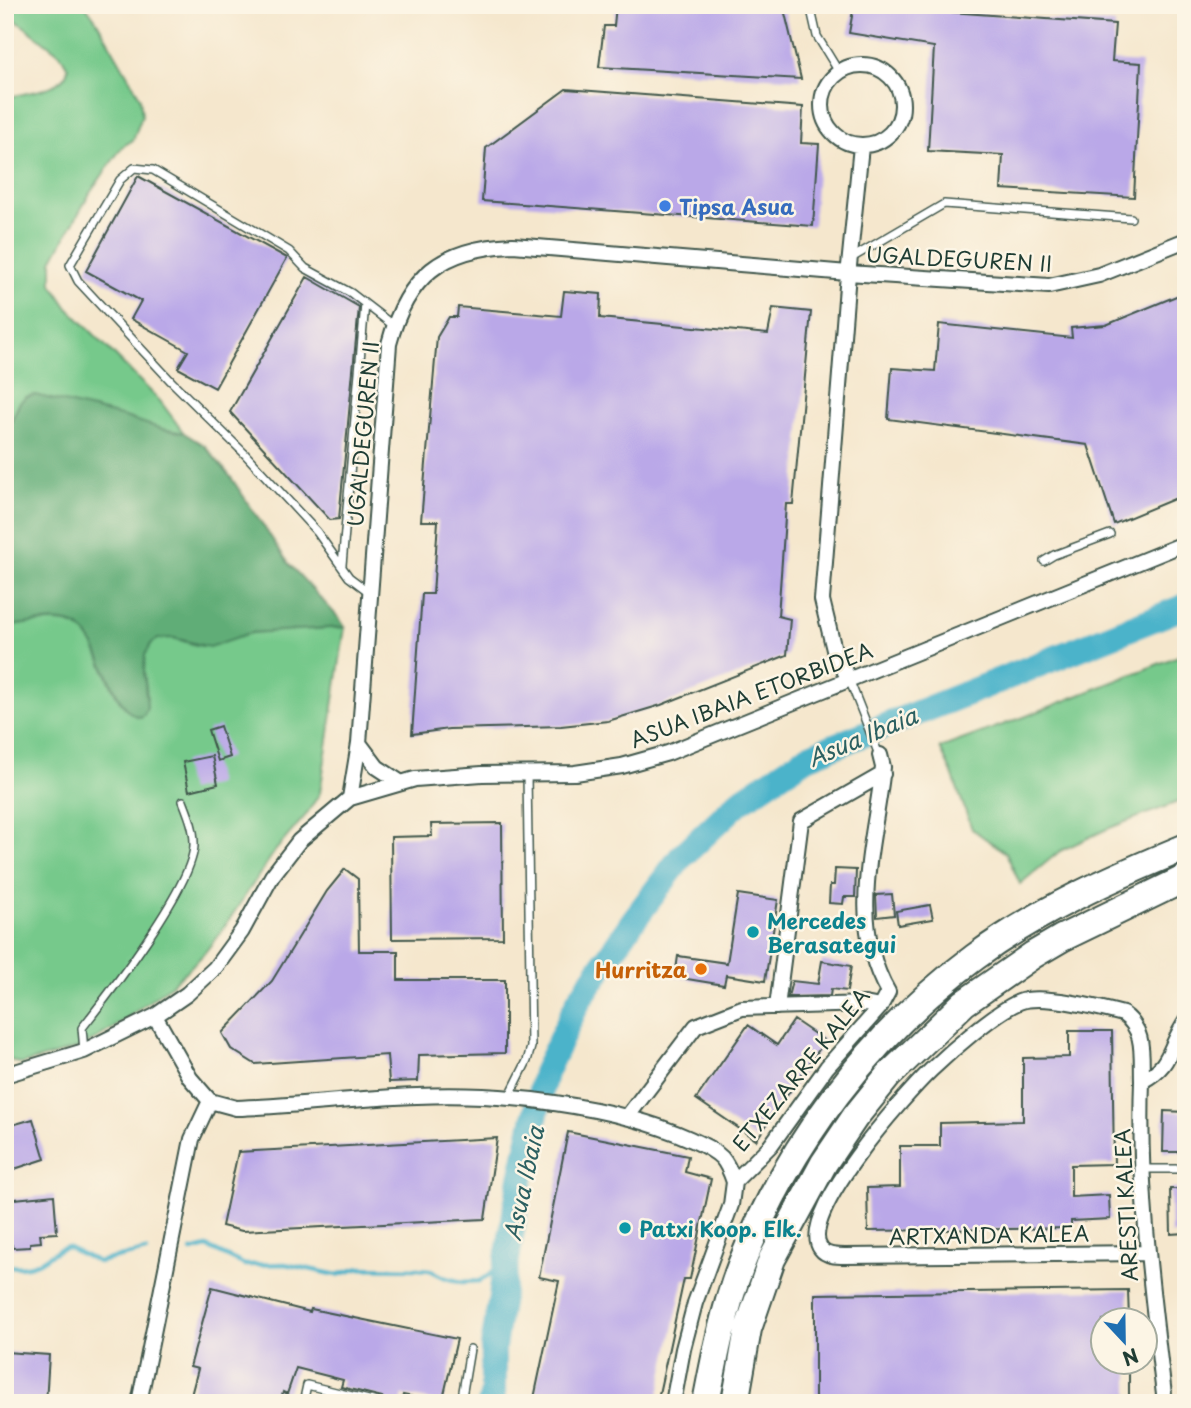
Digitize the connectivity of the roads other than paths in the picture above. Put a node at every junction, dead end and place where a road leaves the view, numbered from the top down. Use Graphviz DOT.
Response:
graph roads {
  1 [pos="810,5"];
  2 [pos="839,72"];
  3 [pos="861,146"];
  4 [pos="1131,218"];
  5 [pos="1186,240"];
  6 [pos="848,266"];
  7 [pos="365,304"];
  8 [pos="394,326"];
  9 [pos="1110,534"];
  10 [pos="1186,543"];
  11 [pos="1044,561"];
  12 [pos="342,565"];
  13 [pos="369,592"];
  14 [pos="849,679"];
  15 [pos="359,743"];
  16 [pos="880,755"];
  17 [pos="527,774"];
  18 [pos="883,774"];
  19 [pos="400,782"];
  20 [pos="350,797"];
  21 [pos="183,801"];
  22 [pos="1186,847"];
  23 [pos="1186,878"];
  24 [pos="1186,885"];
  25 [pos="1149,897"];
  26 [pos="778,1007"];
  27 [pos="880,1007"];
  28 [pos="155,1016"];
  29 [pos="1186,1021"];
  30 [pos="84,1051"];
  31 [pos="5,1075"];
  32 [pos="1142,1081"];
  33 [pos="508,1099"];
  34 [pos="210,1101"];
  35 [pos="627,1117"];
  36 [pos="1142,1169"];
  37 [pos="1186,1169"];
  38 [pos="734,1182"];
  39 [pos="1146,1253"];
  40 [pos="831,1255"];
  41 [pos="470,1349"];
  42 [pos="139,1403"];
  43 [pos="303,1403"];
  44 [pos="381,1403"];
  45 [pos="461,1403"];
  46 [pos="673,1403"];
  47 [pos="706,1403"];
  48 [pos="735,1403"];
  49 [pos="1165,1403"];
  1 -- 2 [label="lane"];
  2 -- 3 [label="street"];
  2 -- 3 [label="street"];
  3 -- 6 [label="street, UGALDEGUREN II"];
  4 -- 6 [label="lane"];
  5 -- 6 [label="street, UGALDEGUREN II"];
  6 -- 8 [label="street, UGALDEGUREN II"];
  6 -- 14 [label="street, UGALDEGUREN II"];
  7 -- 8 [label="lane"];
  7 -- 12 [label="lane"];
  7 -- 12 [label="lane"];
  8 -- 13 [label="street, UGALDEGUREN II"];
  9 -- 11 [label="lane"];
  10 -- 14 [label="street, ASUA IBAIA ETORBIDEA"];
  12 -- 13 [label="lane"];
  13 -- 15 [label="street, UGALDEGUREN II"];
  14 -- 16 [label="lane, UGALDEGUREN II"];
  14 -- 17 [label="street, ASUA IBAIA ETORBIDEA"];
  15 -- 19 [label="street"];
  15 -- 20 [label="street, UGALDEGUREN II"];
  16 -- 18 [label="street, ETXEZARRE KALEA"];
  17 -- 19 [label="street, ASUA IBAIA ETORBIDEA"];
  17 -- 33 [label="lane"];
  18 -- 26 [label="street"];
  18 -- 27 [label="street, ETXEZARRE KALEA"];
  19 -- 20 [label="street, ASUA IBAIA ETORBIDEA"];
  20 -- 28 [label="street, ASUA IBAIA ETORBIDEA"];
  21 -- 30 [label="lane"];
  22 -- 47 [label="highway"];
  23 -- 25 [label="highway"];
  24 -- 25 [label="highway"];
  25 -- 48 [label="highway"];
  26 -- 27 [label="street"];
  26 -- 35 [label="street"];
  27 -- 38 [label="street, ETXEZARRE KALEA"];
  28 -- 30 [label="street, ASUA IBAIA ETORBIDEA"];
  28 -- 34 [label="street"];
  29 -- 32 [label="street"];
  30 -- 31 [label="street, ASUA IBAIA ETORBIDEA"];
  32 -- 36 [label="street, ARESTI KALEA"];
  32 -- 40 [label="street, ARESTI KALEA"];
  33 -- 34 [label="street"];
  33 -- 35 [label="street"];
  34 -- 42 [label="street"];
  35 -- 38 [label="street"];
  36 -- 37 [label="lane"];
  36 -- 39 [label="street, ARESTI KALEA"];
  38 -- 46 [label="street, ETXEZARRE KALEA"];
  39 -- 40 [label="street, ARTXANDA KALEA"];
  39 -- 49 [label="street, ARESTI KALEA"];
  41 -- 45 [label="lane"];
  43 -- 44 [label="lane"];
}
